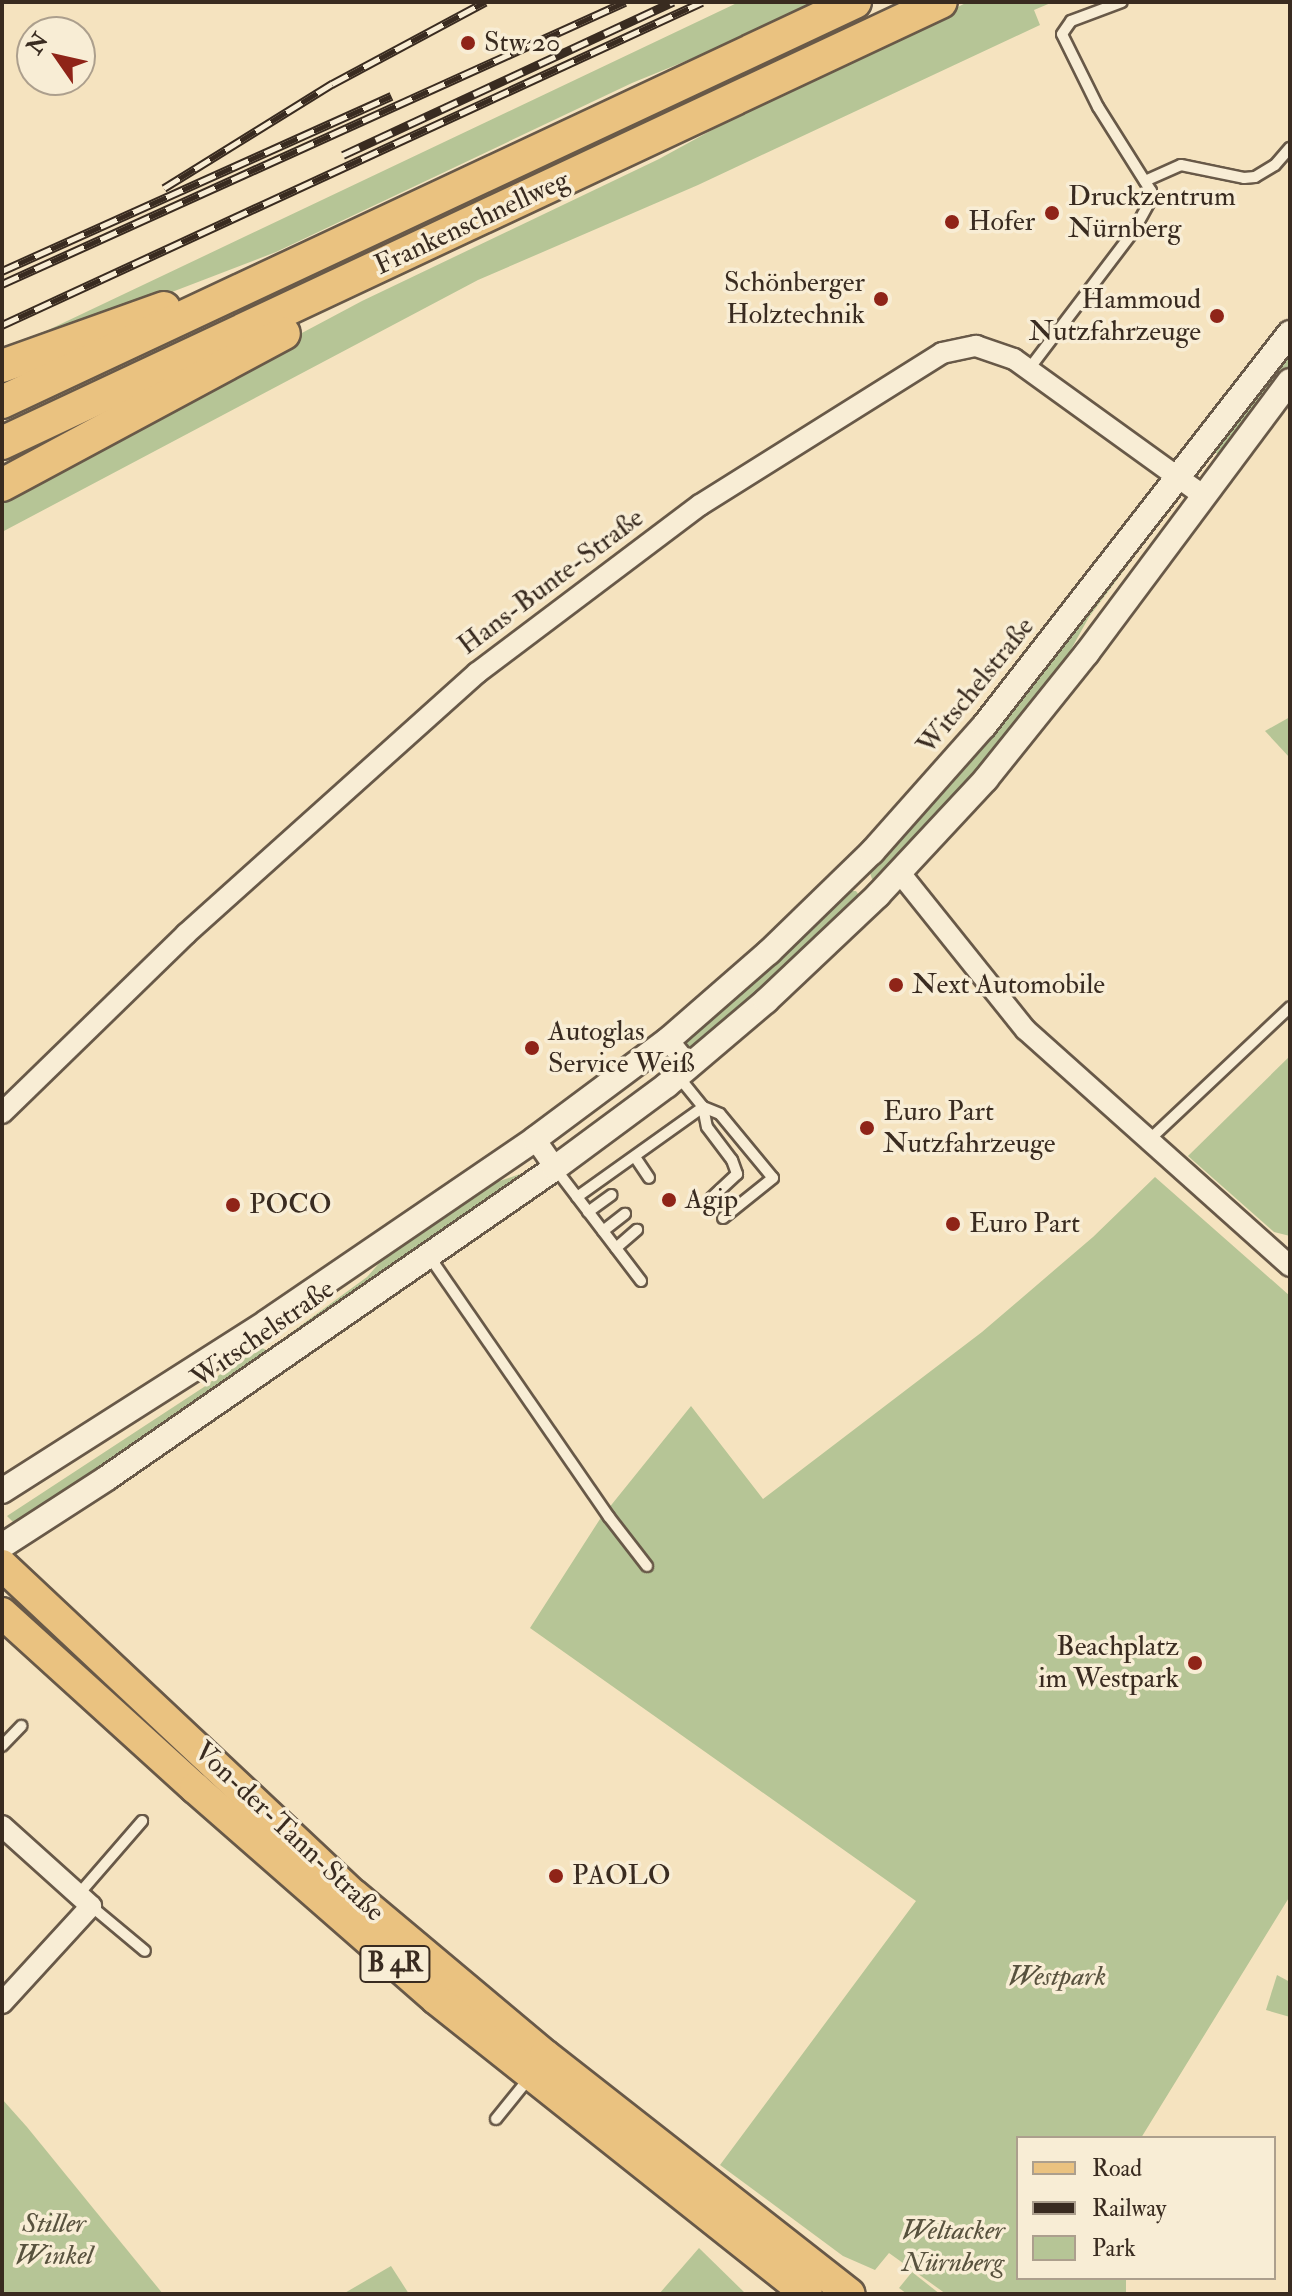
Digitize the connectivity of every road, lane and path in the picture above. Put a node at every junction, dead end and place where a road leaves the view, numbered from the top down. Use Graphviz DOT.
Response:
graph roads {
  1 [pos="855,2"];
  2 [pos="941,2"];
  3 [pos="1122,2"];
  4 [pos="1290,148"];
  5 [pos="1145,181"];
  6 [pos="411,252"];
  7 [pos="271,277"];
  8 [pos="1290,333"];
  9 [pos="2,366"];
  10 [pos="1029,369"];
  11 [pos="1290,381"];
  12 [pos="2,402"];
  13 [pos="2,443"];
  14 [pos="1177,476"];
  15 [pos="2,485"];
  16 [pos="1204,496"];
  17 [pos="900,873"];
  18 [pos="1290,1007"];
  19 [pos="668,1040"];
  20 [pos="684,1071"];
  21 [pos="703,1107"];
  22 [pos="2,1113"];
  23 [pos="535,1139"];
  24 [pos="1148,1141"];
  25 [pos="635,1157"];
  26 [pos="555,1168"];
  27 [pos="633,1179"];
  28 [pos="611,1195"];
  29 [pos="577,1197"];
  30 [pos="711,1198"];
  31 [pos="588,1212"];
  32 [pos="625,1214"];
  33 [pos="723,1218"];
  34 [pos="637,1230"];
  35 [pos="603,1231"];
  36 [pos="616,1248"];
  37 [pos="429,1256"];
  38 [pos="1290,1266"];
  39 [pos="641,1281"];
  40 [pos="267,1322"];
  41 [pos="286,1354"];
  42 [pos="2,1491"];
  43 [pos="2,1546"];
  44 [pos="2,1565"];
  45 [pos="647,1566"];
  46 [pos="2,1613"];
  47 [pos="21,1726"];
  48 [pos="2,1746"];
  49 [pos="142,1821"];
  50 [pos="2,1826"];
  51 [pos="84,1900"];
  52 [pos="145,1951"];
  53 [pos="2,2003"];
  54 [pos="530,2077"];
  55 [pos="496,2119"];
  56 [pos="807,2294"];
  57 [pos="850,2294"];
  1 -- 7 [label="highway, Frankenschnellweg"];
  2 -- 6 [label="highway, Frankenschnellweg"];
  3 -- 5 [label="lane"];
  4 -- 5 [label="lane"];
  5 -- 10 [label="lane"];
  6 -- 13 [label="highway, Frankenschnellweg"];
  6 -- 15 [label="highway"];
  7 -- 9 [label="highway"];
  7 -- 12 [label="highway, Frankenschnellweg"];
  8 -- 14 [label="street, Witschelstraße"];
  10 -- 14 [label="street, Hans-Bunte-Straße"];
  10 -- 22 [label="street, Hans-Bunte-Straße"];
  11 -- 16 [label="street, Witschelstraße"];
  14 -- 16 [label="street, Hans-Bunte-Straße"];
  14 -- 19 [label="street, Witschelstraße"];
  16 -- 17 [label="street, Witschelstraße"];
  17 -- 20 [label="street, Witschelstraße"];
  17 -- 24 [label="street"];
  18 -- 24 [label="lane"];
  19 -- 20 [label="street"];
  19 -- 23 [label="street, Witschelstraße"];
  20 -- 21 [label="lane"];
  20 -- 26 [label="street, Witschelstraße"];
  21 -- 25 [label="lane"];
  21 -- 30 [label="lane"];
  21 -- 33 [label="lane"];
  23 -- 26 [label="street"];
  23 -- 40 [label="street, Witschelstraße"];
  24 -- 38 [label="street"];
  25 -- 27 [label="lane"];
  25 -- 29 [label="lane"];
  26 -- 29 [label="lane"];
  26 -- 37 [label="street, Witschelstraße"];
  28 -- 31 [label="lane"];
  29 -- 31 [label="lane"];
  31 -- 35 [label="lane"];
  32 -- 35 [label="lane"];
  34 -- 36 [label="lane"];
  35 -- 36 [label="lane"];
  36 -- 39 [label="lane"];
  37 -- 41 [label="street, Witschelstraße"];
  37 -- 45 [label="lane"];
  40 -- 41 [label="street"];
  40 -- 42 [label="street, Witschelstraße"];
  41 -- 43 [label="street, Witschelstraße"];
  44 -- 57 [label="main road, Von-der-Tann-Straße / B 4R"];
  46 -- 54 [label="main road, Von-der-Tann-Straße / B 4R"];
  47 -- 48 [label="lane"];
  49 -- 51 [label="lane"];
  50 -- 51 [label="street"];
  51 -- 52 [label="lane"];
  51 -- 53 [label="street"];
  54 -- 55 [label="lane"];
  54 -- 56 [label="main road, Von-der-Tann-Straße / B 4R"];
}
